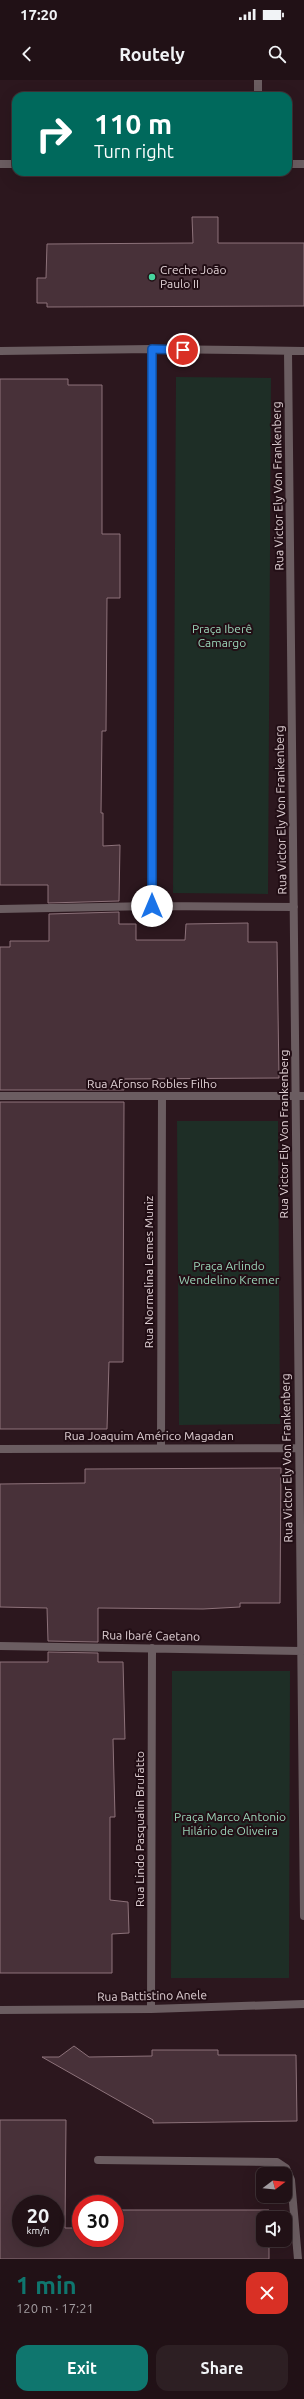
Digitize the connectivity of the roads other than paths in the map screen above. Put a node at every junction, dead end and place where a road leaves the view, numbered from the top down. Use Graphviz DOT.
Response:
graph roads {
  1 [pos="258,80"];
  2 [pos="258,92"];
  3 [pos="0,164"];
  4 [pos="12,164"];
  5 [pos="292,164"];
  6 [pos="304,164"];
  7 [pos="152,349"];
  8 [pos="0,351"];
  9 [pos="288,351"];
  10 [pos="304,351"];
  11 [pos="152,906"];
  12 [pos="294,907"];
  13 [pos="0,909"];
  14 [pos="0,1096"];
  15 [pos="162,1096"];
  16 [pos="300,1096"];
  17 [pos="161,1448"];
  18 [pos="298,1448"];
  19 [pos="0,1449"];
  20 [pos="0,1646"];
  21 [pos="152,1648"];
  22 [pos="301,1651"];
  23 [pos="304,1916"];
  24 [pos="304,2004"];
  25 [pos="151,2009"];
  26 [pos="0,2010"];
  27 [pos="98,2160"];
  28 [pos="298,2259"];
  1 -- 2 [label="street"];
  3 -- 4 [label="street"];
  5 -- 6 [label="street"];
  7 -- 8 [label="street"];
  7 -- 9 [label="street"];
  7 -- 11 [label="street"];
  9 -- 10 [label="street"];
  9 -- 12 [label="street, Rua Victor Ely Von Frankenberg"];
  11 -- 12 [label="street"];
  11 -- 13 [label="street"];
  12 -- 16 [label="street, Rua Victor Ely Von Frankenberg"];
  14 -- 15 [label="street, Rua Afonso Robles Filho"];
  15 -- 16 [label="street, Rua Afonso Robles Filho"];
  15 -- 17 [label="street, Rua Normelina Lemes Muniz"];
  16 -- 18 [label="street, Rua Victor Ely Von Frankenberg"];
  17 -- 18 [label="street, Rua Joaquim Américo Magadan"];
  17 -- 19 [label="street, Rua Joaquim Américo Magadan"];
  18 -- 22 [label="street, Rua Victor Ely Von Frankenberg"];
  20 -- 21 [label="street, Rua Ibaré Caetano"];
  21 -- 22 [label="street, Rua Ibaré Caetano"];
  21 -- 25 [label="street, Rua Lindo Pasqualin Brufatto"];
  22 -- 23 [label="street, Rua Victor Ely Von Frankenberg"];
  24 -- 25 [label="street, Rua Battistino Anele"];
  25 -- 26 [label="street, Rua Battistino Anele"];
  27 -- 28 [label="street"];
}
